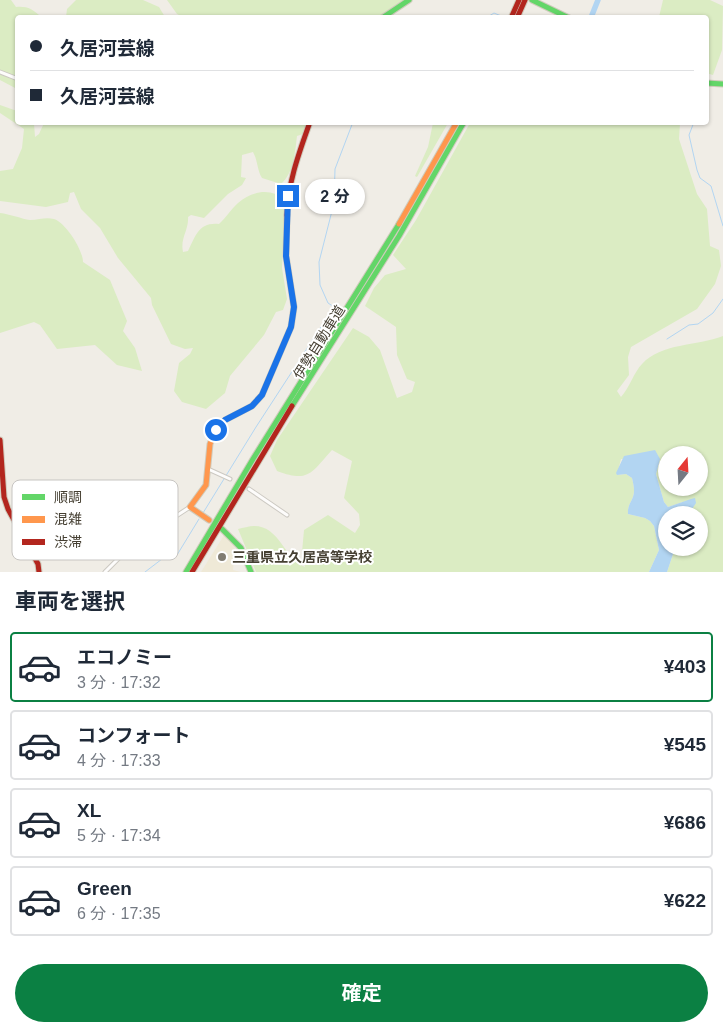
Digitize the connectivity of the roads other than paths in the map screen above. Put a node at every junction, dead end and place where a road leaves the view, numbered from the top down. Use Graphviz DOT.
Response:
graph roads {
  1 [pos="409,0"];
  2 [pos="519,0"];
  3 [pos="525,0"];
  4 [pos="532,0"];
  5 [pos="540,2"];
  6 [pos="386,15"];
  7 [pos="512,15"];
  8 [pos="518,15"];
  9 [pos="564,15"];
  10 [pos="0,72"];
  11 [pos="15,78"];
  12 [pos="709,83"];
  13 [pos="723,84"];
  14 [pos="309,125"];
  15 [pos="455,125"];
  16 [pos="462,125"];
  17 [pos="0,440"];
  18 [pos="208,469"];
  19 [pos="230,480"];
  20 [pos="249,489"];
  21 [pos="190,507"];
  22 [pos="178,515"];
  23 [pos="286,515"];
  24 [pos="12,516"];
  25 [pos="209,520"];
  26 [pos="222,529"];
  27 [pos="36,560"];
  28 [pos="117,560"];
  29 [pos="38,572"];
  30 [pos="105,572"];
  31 [pos="186,572"];
  32 [pos="192,572"];
  33 [pos="251,572"];
  1 -- 6 [label="main road"];
  2 -- 7 [label="main road"];
  3 -- 8 [label="main road"];
  4 -- 5 [label="main road"];
  5 -- 9 [label="main road"];
  10 -- 11 [label="street"];
  12 -- 13 [label="main road"];
  14 -- 18 [label="main road"];
  15 -- 31 [label="main road, 伊勢自動車道"];
  16 -- 32 [label="main road, 伊勢自動車道"];
  17 -- 24 [label="main road"];
  18 -- 19 [label="street"];
  18 -- 21 [label="main road"];
  20 -- 23 [label="street"];
  21 -- 22 [label="street"];
  21 -- 25 [label="main road"];
  26 -- 33 [label="main road"];
  27 -- 29 [label="main road"];
  28 -- 30 [label="street"];
}
